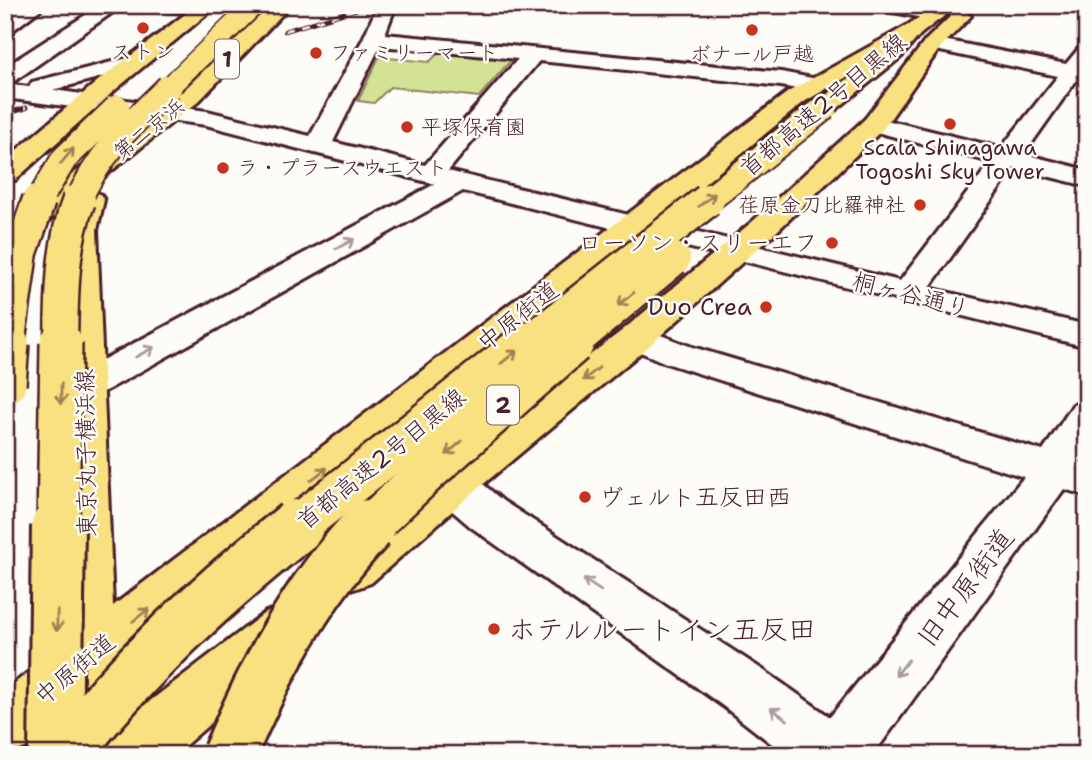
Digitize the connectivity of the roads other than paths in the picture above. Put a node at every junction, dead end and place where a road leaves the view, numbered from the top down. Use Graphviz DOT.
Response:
graph roads {
  1 [pos="37,5"];
  2 [pos="114,5"];
  3 [pos="160,5"];
  4 [pos="254,5"];
  5 [pos="282,5"];
  6 [pos="886,5"];
  7 [pos="975,5"];
  8 [pos="1069,5"];
  9 [pos="217,6"];
  10 [pos="1087,8"];
  11 [pos="390,10"];
  12 [pos="943,10"];
  13 [pos="5,27"];
  14 [pos="924,36"];
  15 [pos="373,39"];
  16 [pos="534,54"];
  17 [pos="136,62"];
  18 [pos="1081,66"];
  19 [pos="9,89"];
  20 [pos="89,100"];
  21 [pos="840,107"];
  22 [pos="171,111"];
  23 [pos="319,144"];
  24 [pos="1006,158"];
  25 [pos="113,159"];
  26 [pos="5,174"];
  27 [pos="446,178"];
  28 [pos="1087,178"];
  29 [pos="633,224"];
  30 [pos="5,240"];
  31 [pos="736,251"];
  32 [pos="907,294"];
  33 [pos="1087,336"];
  34 [pos="637,337"];
  35 [pos="5,384"];
  36 [pos="86,385"];
  37 [pos="1087,415"];
  38 [pos="1070,476"];
  39 [pos="452,485"];
  40 [pos="313,605"];
  41 [pos="87,658"];
  42 [pos="5,728"];
  43 [pos="55,755"];
  44 [pos="64,755"];
  45 [pos="96,755"];
  46 [pos="128,755"];
  47 [pos="229,755"];
  48 [pos="249,755"];
  49 [pos="836,755"];
  1 -- 13 [label="street"];
  2 -- 19 [label="street"];
  3 -- 9 [label="street"];
  4 -- 43 [label="main road, one-way, bridge"];
  5 -- 22 [label="main road, 第二京浜 / 1"];
  6 -- 12 [label="street"];
  7 -- 14 [label="main road, 中原街道 / 2"];
  8 -- 10 [label="street"];
  9 -- 17 [label="main road, 1"];
  35 -- 9 [label="main road, one-way, bridge"];
  11 -- 15 [label="street"];
  12 -- 14 [label="main road, 中原街道 / 2"];
  14 -- 18 [label="street"];
  14 -- 21 [label="main road, 中原街道 / 2"];
  14 -- 21 [label="main road, 中原街道 / 2"];
  15 -- 16 [label="street"];
  15 -- 23 [label="street"];
  16 -- 21 [label="street"];
  16 -- 27 [label="street"];
  17 -- 19 [label="street"];
  17 -- 20 [label="main road, 1"];
  18 -- 24 [label="street"];
  19 -- 20 [label="street, 桐ヶ谷通り"];
  20 -- 22 [label="street, 桐ヶ谷通り"];
  20 -- 26 [label="main road, 1"];
  21 -- 24 [label="street"];
  21 -- 29 [label="main road, 中原街道 / 2"];
  21 -- 31 [label="main road, 中原街道 / 2"];
  44 -- 21 [label="main road, 首都高速2号目黒線 / 2, one-way, bridge"];
  21 -- 47 [label="main road, 首都高速2号目黒線 / 2, one-way, bridge"];
  22 -- 23 [label="street, 桐ヶ谷通り"];
  22 -- 25 [label="main road, 第二京浜 / 1"];
  23 -- 27 [label="street, 桐ヶ谷通り"];
  24 -- 28 [label="street"];
  24 -- 32 [label="street"];
  25 -- 30 [label="main road, 第二京浜 / 1"];
  25 -- 36 [label="main road, 東京丸子横浜線"];
  27 -- 29 [label="street, 桐ヶ谷通り"];
  36 -- 27 [label="street, one-way"];
  29 -- 31 [label="street, 桐ヶ谷通り"];
  41 -- 29 [label="main road, 中原街道 / 2, one-way"];
  31 -- 32 [label="street, 桐ヶ谷通り"];
  31 -- 34 [label="main road, 中原街道 / 2"];
  32 -- 33 [label="street, 桐ヶ谷通り"];
  34 -- 38 [label="street"];
  34 -- 39 [label="main road, 中原街道 / 2, one-way"];
  36 -- 41 [label="main road, 東京丸子横浜線"];
  37 -- 38 [label="street, 旧中原街道"];
  38 -- 49 [label="street, 旧中原街道, one-way"];
  39 -- 40 [label="main road, 中原街道 / 2"];
  49 -- 39 [label="street, one-way"];
  40 -- 46 [label="main road, 中原街道 / 2"];
  40 -- 48 [label="main road, 2"];
  41 -- 42 [label="main road, 中原街道 / 2"];
  41 -- 45 [label="main road, 東京丸子横浜線"];
}
